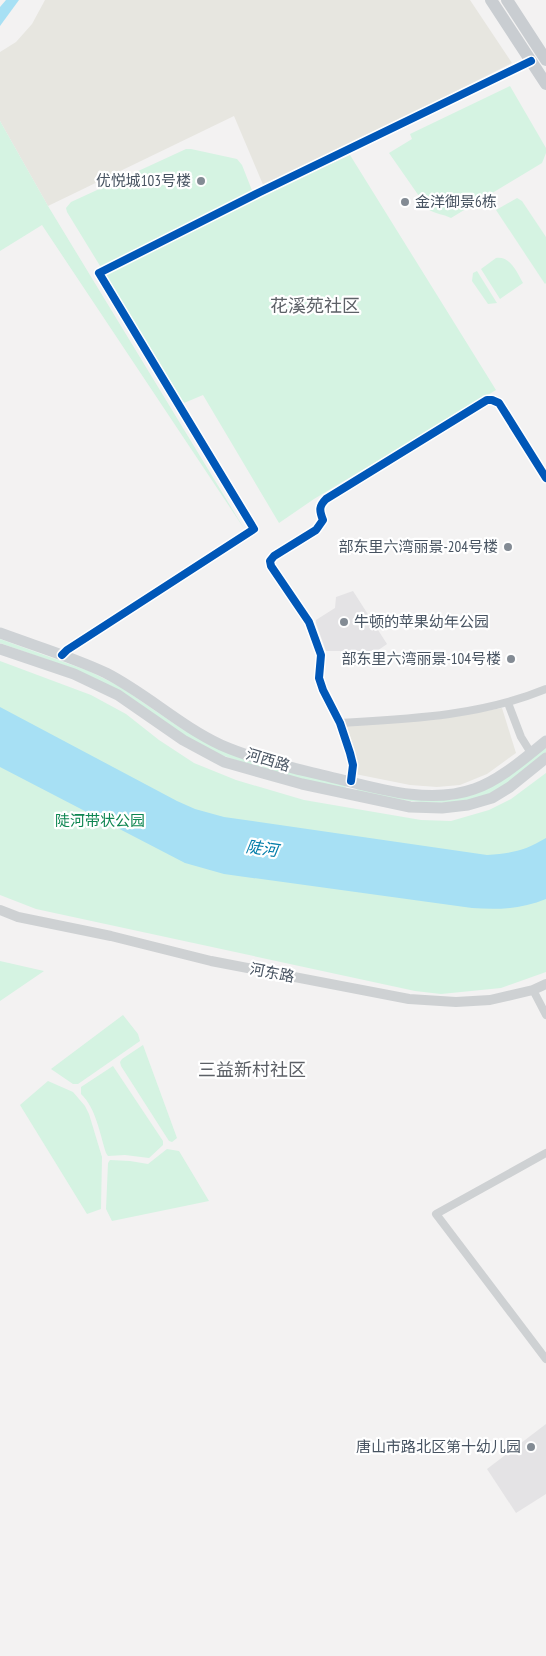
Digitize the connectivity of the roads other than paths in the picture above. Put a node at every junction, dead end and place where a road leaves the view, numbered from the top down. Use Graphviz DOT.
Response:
graph roads {
  1 [pos="491,0"];
  2 [pos="507,0"];
  3 [pos="546,60"];
  4 [pos="531,61"];
  5 [pos="546,84"];
  6 [pos="546,478"];
  7 [pos="0,633"];
  8 [pos="0,649"];
  9 [pos="62,655"];
  10 [pos="546,689"];
  11 [pos="508,703"];
  12 [pos="340,723"];
  13 [pos="546,741"];
  14 [pos="531,753"];
  15 [pos="546,758"];
  16 [pos="351,782"];
  17 [pos="351,794"];
  18 [pos="0,910"];
  19 [pos="546,984"];
  20 [pos="533,990"];
  21 [pos="546,1015"];
  22 [pos="546,1153"];
  23 [pos="544,1354"];
  1 -- 4 [label="main road"];
  2 -- 3 [label="main road"];
  4 -- 5 [label="main road"];
  4 -- 9 [label="street"];
  6 -- 12 [label="street"];
  7 -- 9 [label="main road, 河西路"];
  8 -- 17 [label="main road, 河西路"];
  9 -- 16 [label="main road, 河西路"];
  10 -- 11 [label="street"];
  11 -- 12 [label="street"];
  11 -- 14 [label="street"];
  12 -- 16 [label="street"];
  13 -- 14 [label="main road, 河西路"];
  14 -- 16 [label="main road, 河西路"];
  15 -- 17 [label="main road, 河西路"];
  16 -- 17 [label="main road"];
  18 -- 20 [label="street, 河东路"];
  19 -- 20 [label="street, 河东路"];
  20 -- 21 [label="street"];
  22 -- 23 [label="street"];
}
